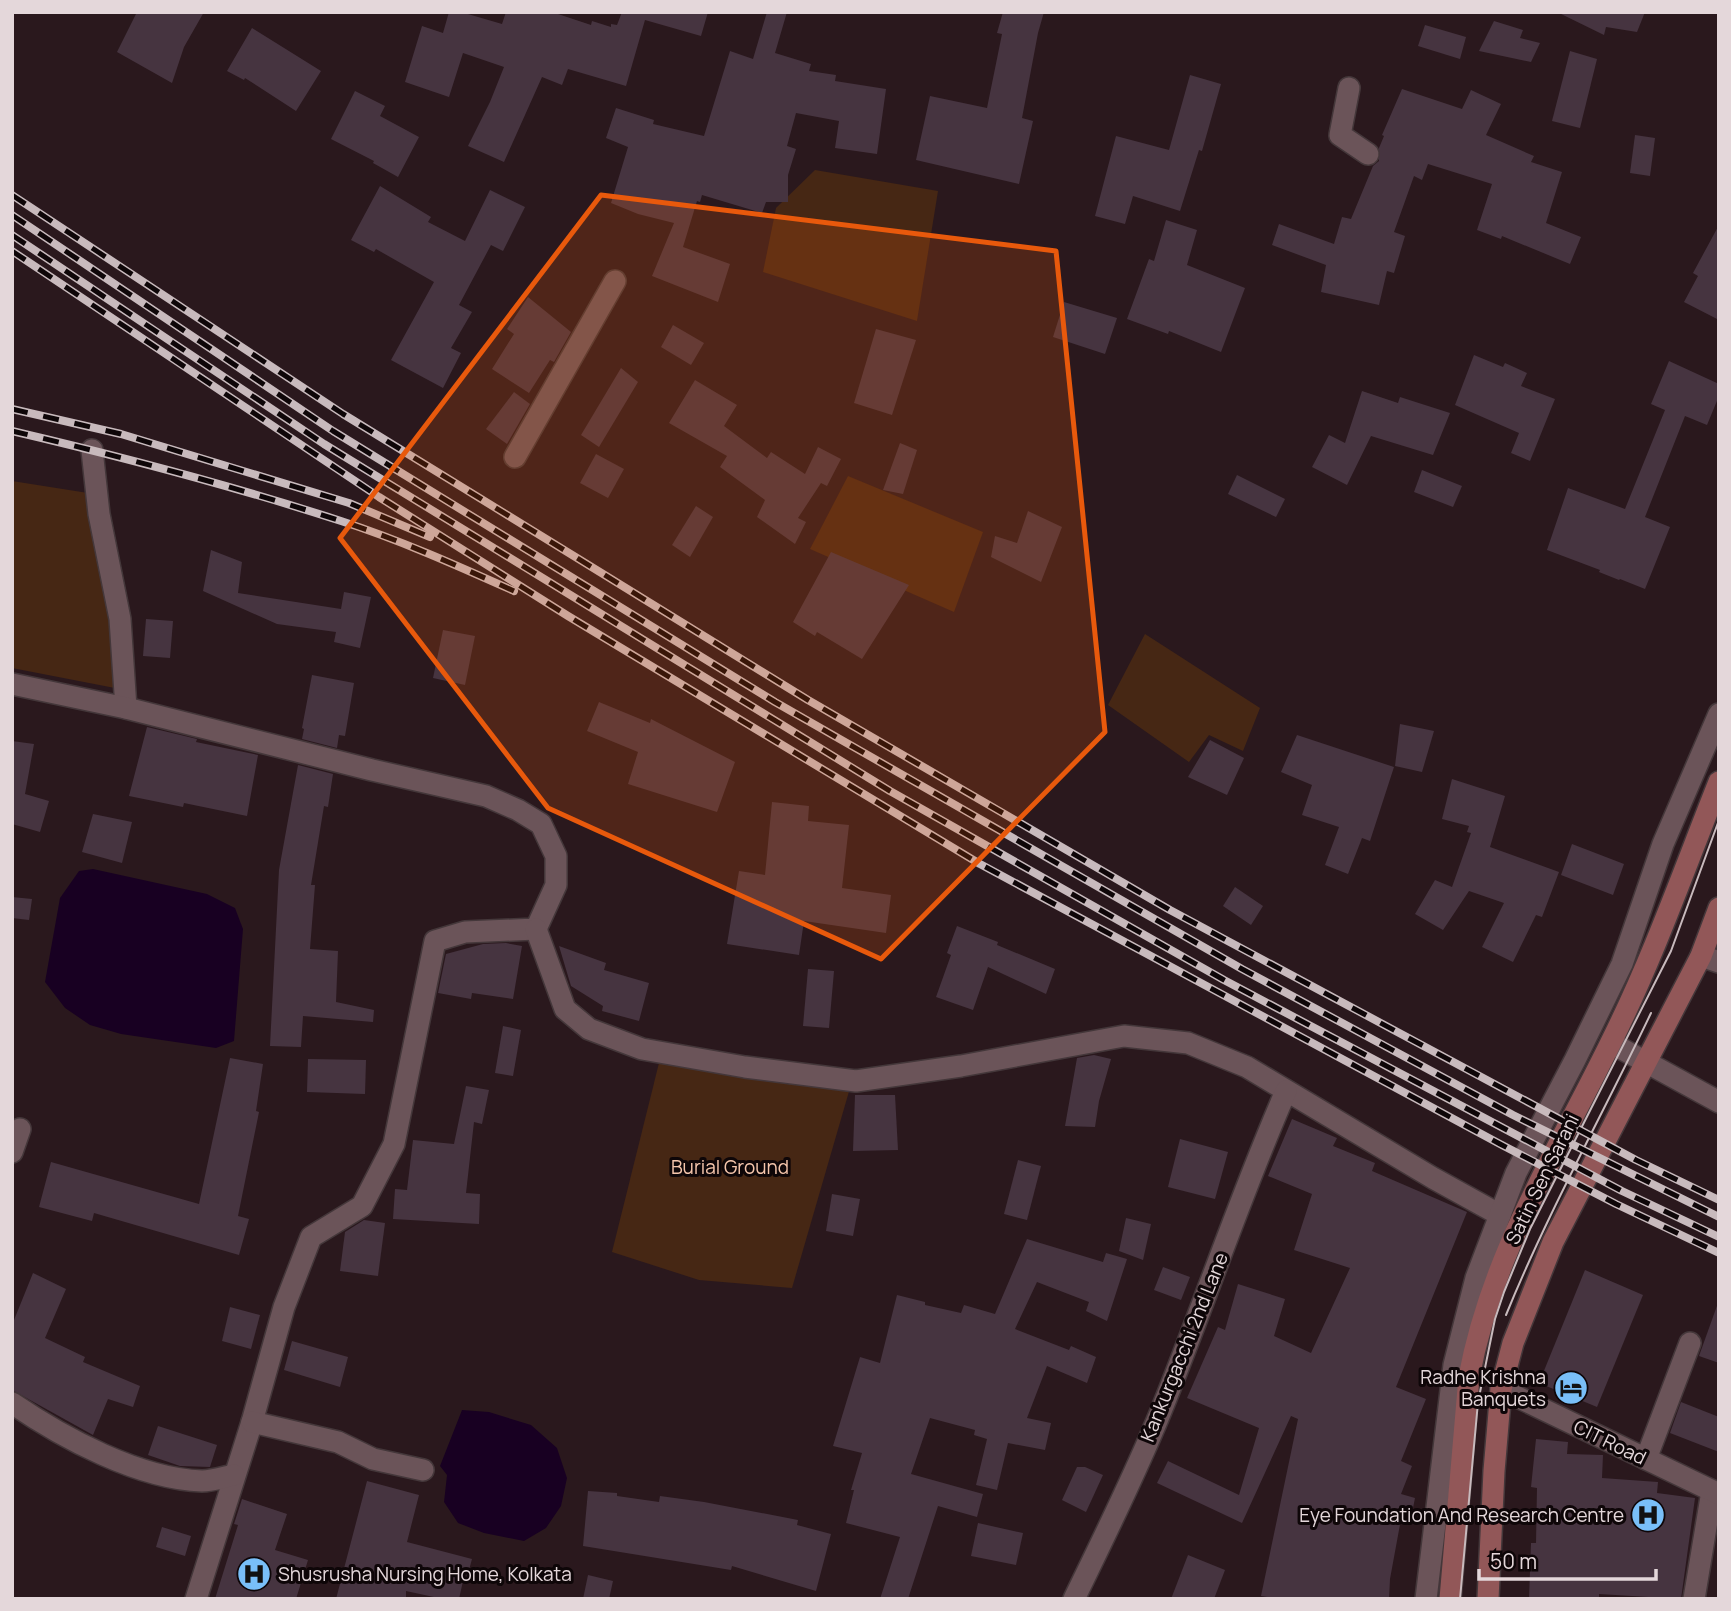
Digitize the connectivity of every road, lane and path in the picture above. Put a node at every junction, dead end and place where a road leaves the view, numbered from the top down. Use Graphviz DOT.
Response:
graph roads {
  1 [pos="1349,88"];
  2 [pos="1368,154"];
  3 [pos="615,281"];
  4 [pos="92,450"];
  5 [pos="515,457"];
  6 [pos="12,684"];
  7 [pos="126,708"];
  8 [pos="1719,714"];
  9 [pos="1719,782"];
  10 [pos="1719,908"];
  11 [pos="536,929"];
  12 [pos="1710,959"];
  13 [pos="1611,1042"];
  14 [pos="1648,1062"];
  15 [pos="1286,1091"];
  16 [pos="1719,1102"];
  17 [pos="20,1129"];
  18 [pos="12,1152"];
  19 [pos="1500,1215"];
  20 [pos="1689,1343"];
  21 [pos="1501,1389"];
  22 [pos="12,1404"];
  23 [pos="252,1422"];
  24 [pos="1646,1459"];
  25 [pos="423,1470"];
  26 [pos="234,1475"];
  27 [pos="1715,1492"];
  28 [pos="196,1599"];
  29 [pos="1074,1599"];
  30 [pos="1426,1599"];
  31 [pos="1450,1599"];
  32 [pos="1489,1599"];
  33 [pos="1694,1599"];
  1 -- 2 [label="street"];
  3 -- 5 [label="street"];
  4 -- 7 [label="street"];
  6 -- 7 [label="street"];
  7 -- 11 [label="street"];
  8 -- 19 [label="street"];
  9 -- 13 [label="main road, Satin Sen Sarani"];
  10 -- 12 [label="main road, Satin Sen Sarani"];
  11 -- 15 [label="street"];
  11 -- 23 [label="street"];
  12 -- 14 [label="main road, Satin Sen Sarani"];
  13 -- 14 [label="street"];
  13 -- 31 [label="main road, Satin Sen Sarani"];
  14 -- 16 [label="street"];
  14 -- 21 [label="main road, Satin Sen Sarani"];
  15 -- 19 [label="street"];
  15 -- 29 [label="street, Kankurgacchi 2nd Lane"];
  17 -- 18 [label="street"];
  19 -- 30 [label="street"];
  20 -- 24 [label="street"];
  21 -- 24 [label="street, CIT Road"];
  21 -- 32 [label="main road, Satin Sen Sarani"];
  22 -- 26 [label="street"];
  23 -- 25 [label="street"];
  23 -- 26 [label="street"];
  24 -- 27 [label="street, CIT Road"];
  26 -- 28 [label="street"];
  27 -- 33 [label="street"];
}
